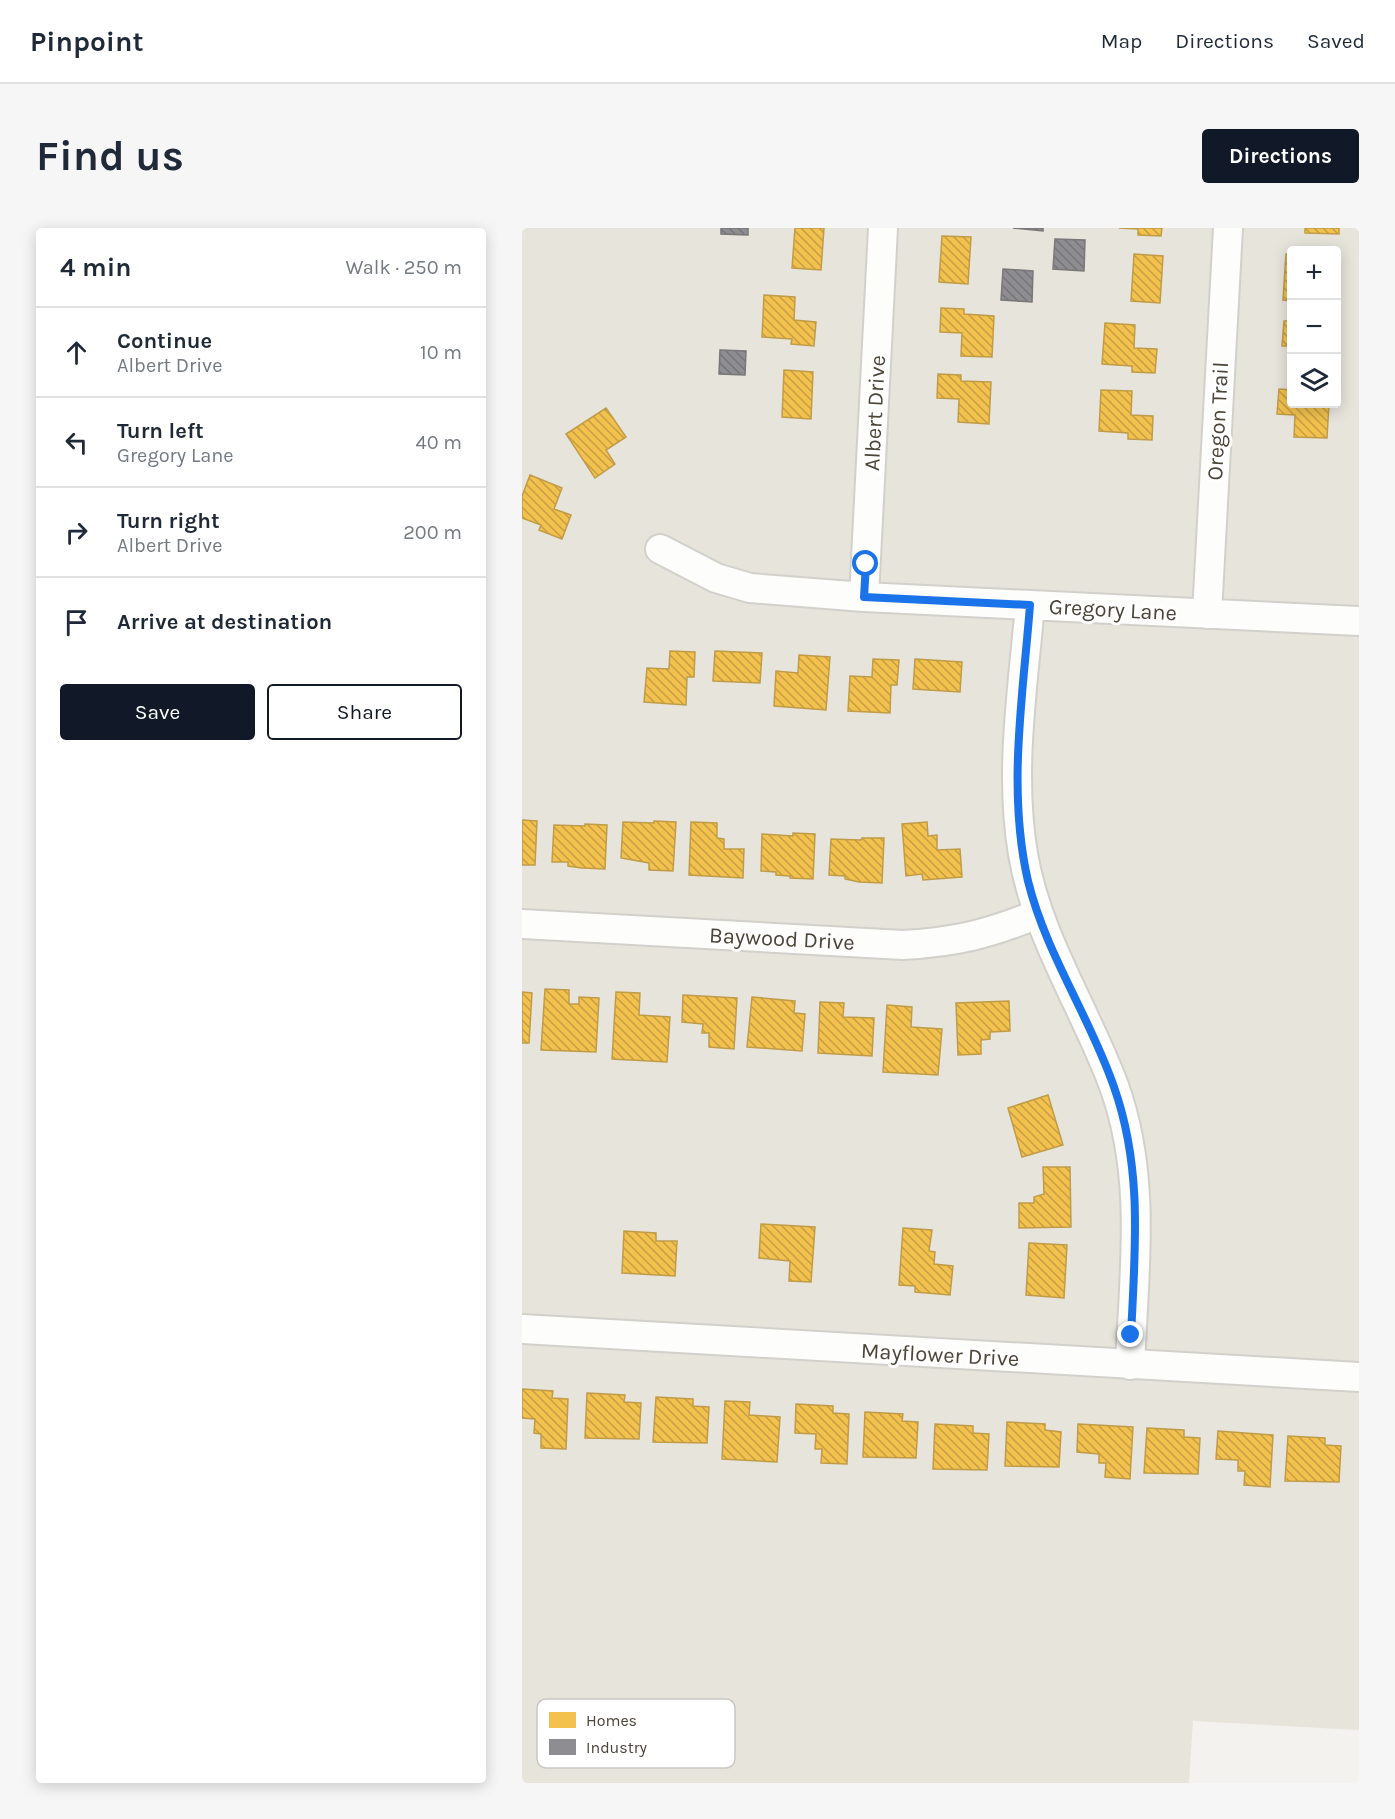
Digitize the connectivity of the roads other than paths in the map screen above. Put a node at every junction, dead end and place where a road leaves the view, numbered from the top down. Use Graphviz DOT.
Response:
graph roads {
  1 [pos="883,228"];
  2 [pos="1228,228"];
  3 [pos="660,549"];
  4 [pos="864,597"];
  5 [pos="1030,605"];
  6 [pos="1207,614"];
  7 [pos="1359,621"];
  8 [pos="1038,914"];
  9 [pos="522,924"];
  10 [pos="522,1329"];
  11 [pos="1130,1365"];
  12 [pos="1359,1377"];
  1 -- 4 [label="street, Albert Drive"];
  2 -- 6 [label="street, Oregon Trail"];
  3 -- 4 [label="street, Gregory Lane"];
  4 -- 5 [label="street, Gregory Lane"];
  5 -- 6 [label="street, Gregory Lane"];
  5 -- 8 [label="street"];
  6 -- 7 [label="street, Gregory Lane"];
  8 -- 9 [label="street, Baywood Drive"];
  8 -- 11 [label="street"];
  10 -- 11 [label="street, Mayflower Drive"];
  11 -- 12 [label="street, Mayflower Drive"];
}
